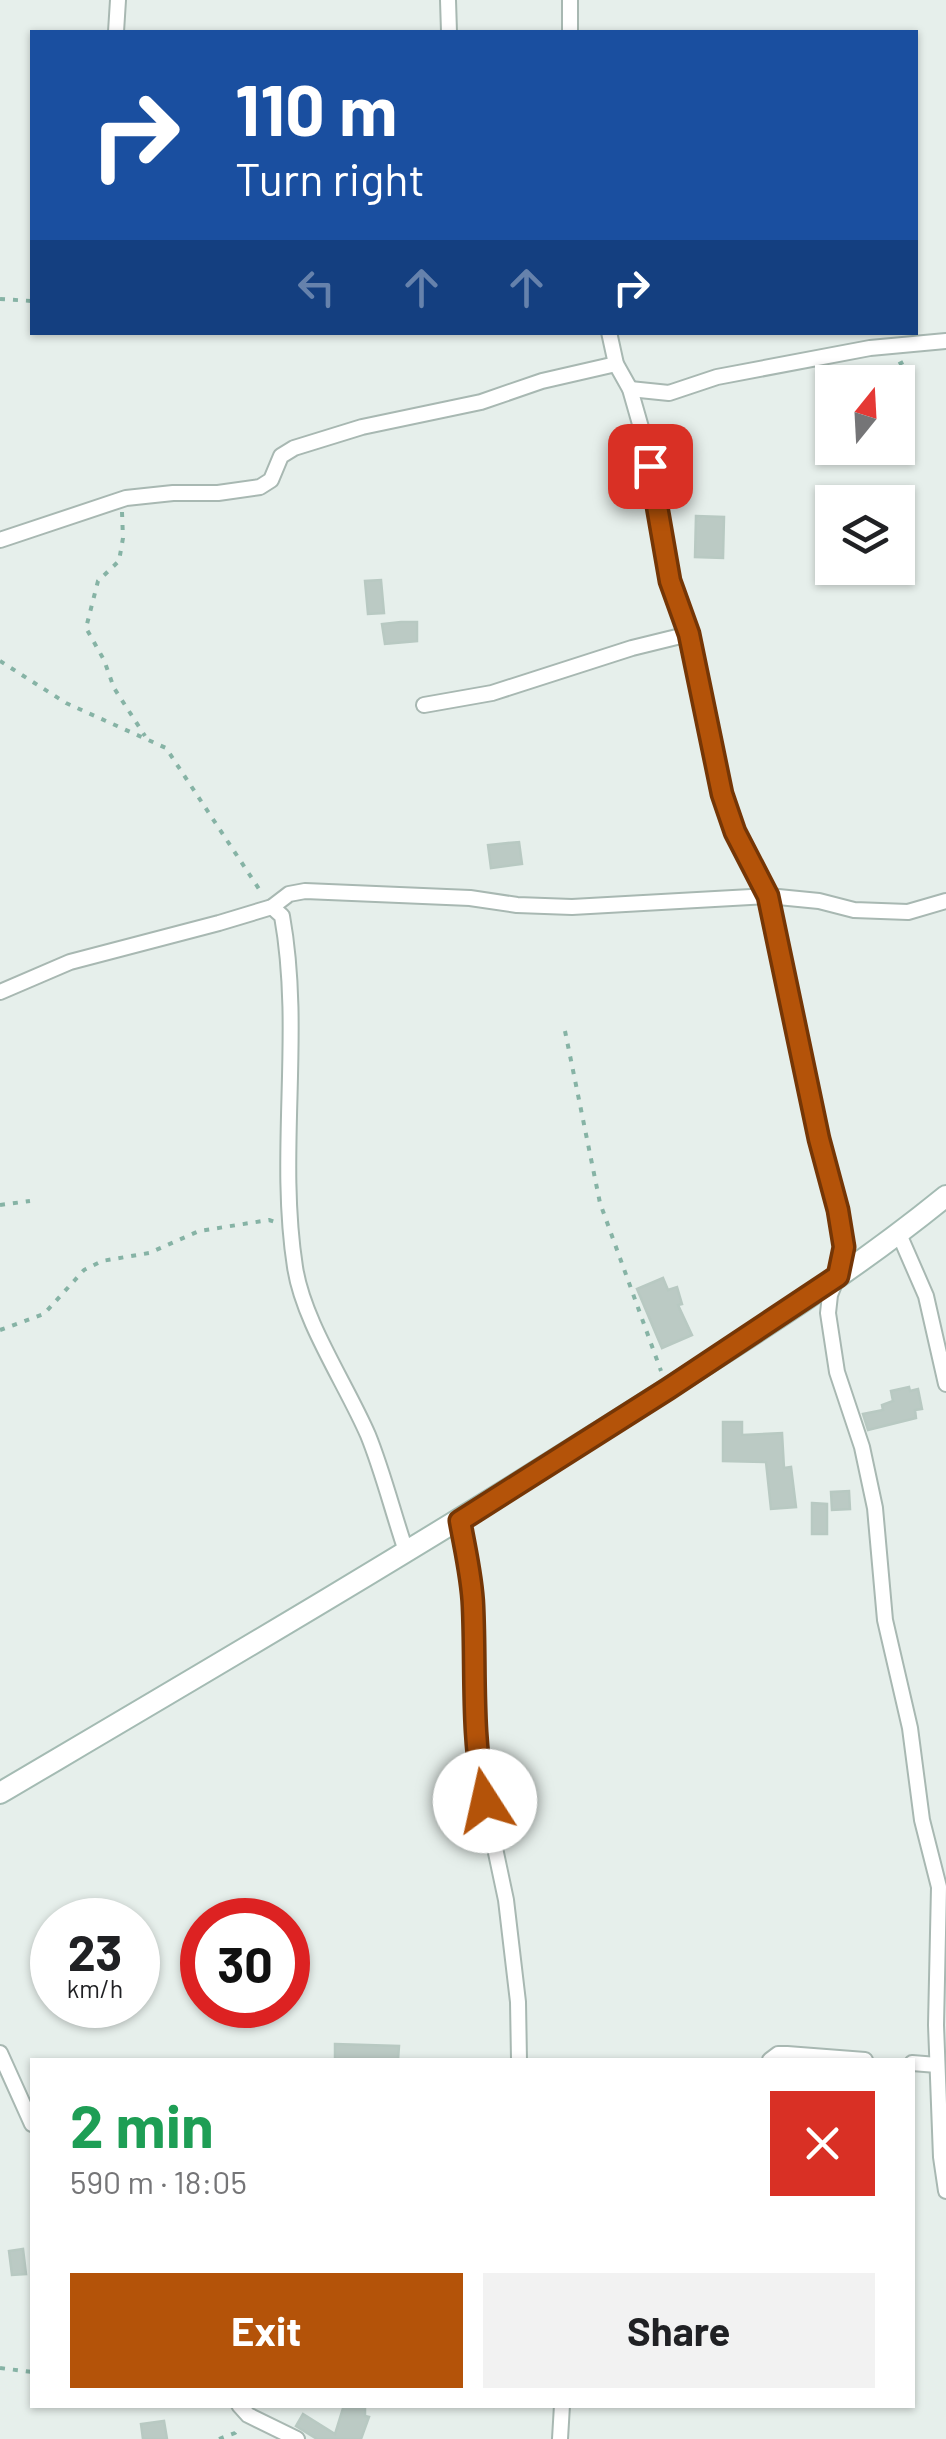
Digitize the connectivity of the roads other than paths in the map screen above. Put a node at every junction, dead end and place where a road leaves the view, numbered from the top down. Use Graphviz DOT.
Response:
graph roads {
  1 [pos="118,0"];
  2 [pos="448,0"];
  3 [pos="570,0"];
  4 [pos="116,30"];
  5 [pos="449,30"];
  6 [pos="570,30"];
  7 [pos="610,335"];
  8 [pos="946,340"];
  9 [pos="616,364"];
  10 [pos="630,390"];
  11 [pos="0,540"];
  12 [pos="689,634"];
  13 [pos="424,705"];
  14 [pos="768,896"];
  15 [pos="946,901"];
  16 [pos="272,907"];
  17 [pos="0,992"];
  18 [pos="946,1196"];
  19 [pos="899,1234"];
  20 [pos="838,1276"];
  21 [pos="946,1384"];
  22 [pos="460,1521"];
  23 [pos="406,1552"];
  24 [pos="0,1792"];
  25 [pos="942,1890"];
  26 [pos="941,2020"];
  27 [pos="0,2053"];
  28 [pos="519,2058"];
  29 [pos="776,2058"];
  30 [pos="839,2058"];
  31 [pos="915,2063"];
  32 [pos="937,2065"];
  33 [pos="30,2120"];
  34 [pos="946,2191"];
  35 [pos="562,2408"];
  36 [pos="244,2410"];
  37 [pos="297,2439"];
  38 [pos="560,2439"];
  1 -- 4 [label="street"];
  2 -- 5 [label="street"];
  3 -- 6 [label="street"];
  7 -- 9 [label="street"];
  8 -- 10 [label="street"];
  9 -- 10 [label="street"];
  9 -- 11 [label="street"];
  10 -- 12 [label="street"];
  12 -- 13 [label="street"];
  12 -- 14 [label="street"];
  14 -- 15 [label="street"];
  14 -- 16 [label="street"];
  14 -- 20 [label="street"];
  16 -- 17 [label="street"];
  16 -- 23 [label="street"];
  18 -- 19 [label="street"];
  19 -- 20 [label="street"];
  19 -- 21 [label="street"];
  20 -- 22 [label="street"];
  20 -- 25 [label="street"];
  22 -- 23 [label="street"];
  22 -- 28 [label="street"];
  23 -- 24 [label="street"];
  25 -- 26 [label="street"];
  26 -- 32 [label="street"];
  27 -- 33 [label="street"];
  29 -- 30 [label="street"];
  31 -- 32 [label="street"];
  32 -- 34 [label="street"];
  35 -- 38 [label="street"];
  36 -- 37 [label="street"];
}
